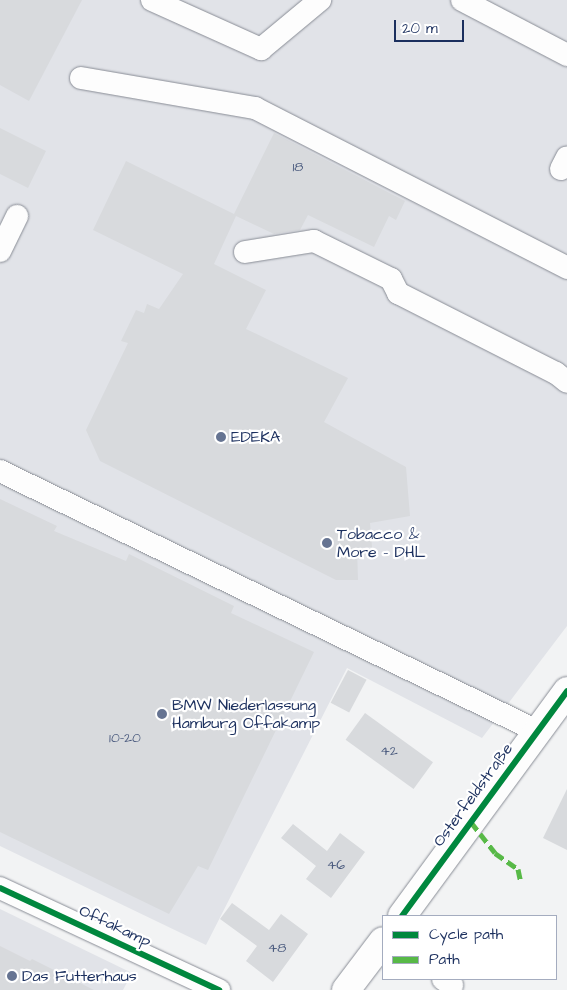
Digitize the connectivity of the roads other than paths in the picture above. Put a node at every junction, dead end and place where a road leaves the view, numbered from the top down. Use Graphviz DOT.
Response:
graph roads {
  1 [pos="152,0"];
  2 [pos="320,0"];
  3 [pos="462,0"];
  4 [pos="567,54"];
  5 [pos="81,78"];
  6 [pos="17,216"];
  7 [pos="0,251"];
  8 [pos="245,252"];
  9 [pos="567,268"];
  10 [pos="567,382"];
  11 [pos="0,471"];
  12 [pos="564,701"];
  13 [pos="537,731"];
  14 [pos="0,888"];
  15 [pos="403,915"];
  16 [pos="382,942"];
  17 [pos="219,990"];
  18 [pos="346,990"];
  1 -- 2 [label="street"];
  3 -- 4 [label="street"];
  5 -- 9 [label="street"];
  6 -- 7 [label="street"];
  8 -- 10 [label="street"];
  11 -- 13 [label="street"];
  12 -- 13 [label="main road, Osterfeldstraße"];
  13 -- 15 [label="main road, Osterfeldstraße"];
  14 -- 17 [label="street, Offakamp"];
  16 -- 18 [label="main road"];
}
